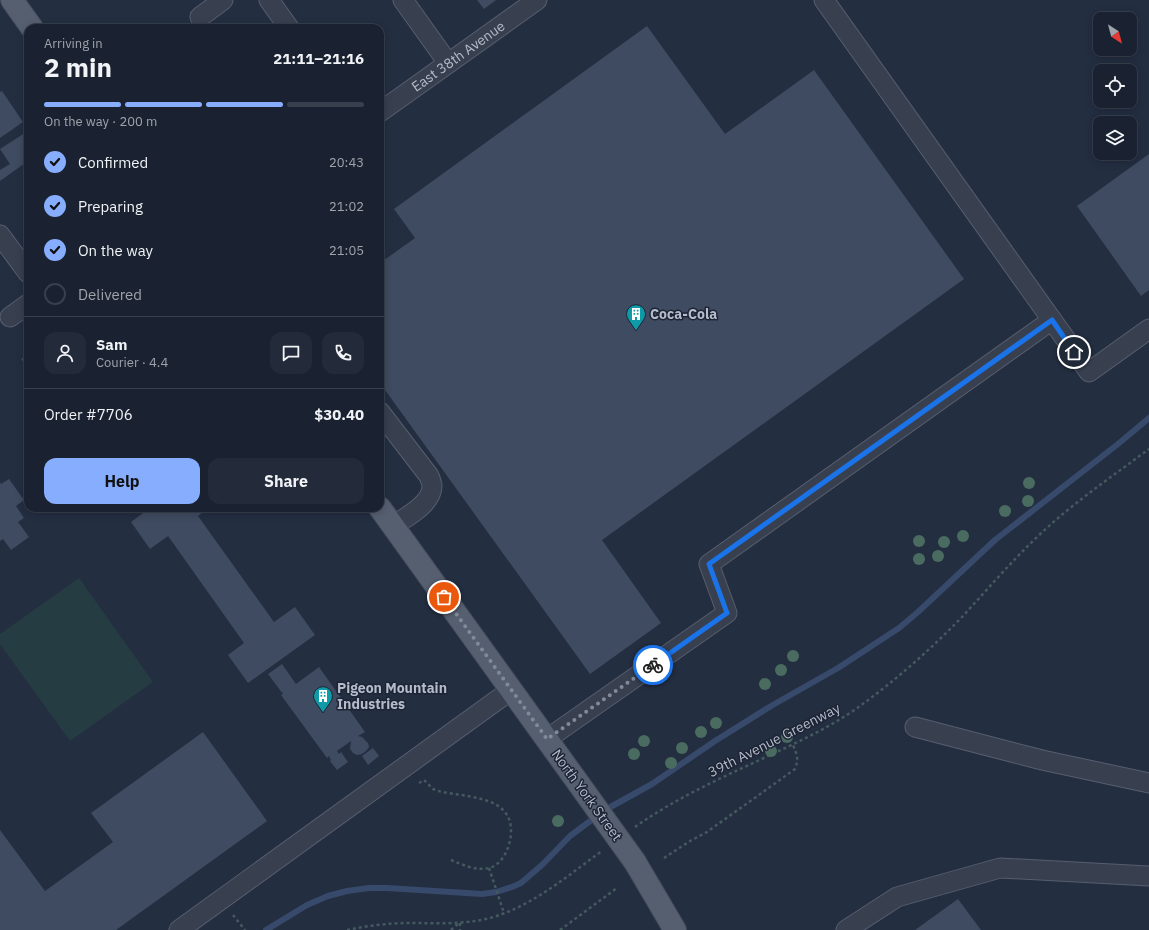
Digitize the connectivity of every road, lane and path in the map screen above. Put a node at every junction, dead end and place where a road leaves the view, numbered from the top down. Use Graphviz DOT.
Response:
graph roads {
  1 [pos="12,0"];
  2 [pos="223,0"];
  3 [pos="269,0"];
  4 [pos="403,0"];
  5 [pos="537,0"];
  6 [pos="824,0"];
  7 [pos="200,17"];
  8 [pos="29,24"];
  9 [pos="286,24"];
  10 [pos="448,63"];
  11 [pos="384,109"];
  12 [pos="0,235"];
  13 [pos="24,268"];
  14 [pos="24,307"];
  15 [pos="10,317"];
  16 [pos="1052,320"];
  17 [pos="1145,336"];
  18 [pos="384,417"];
  19 [pos="1149,449"];
  20 [pos="383,512"];
  21 [pos="393,526"];
  22 [pos="511,690"];
  23 [pos="915,727"];
  24 [pos="547,739"];
  25 [pos="793,745"];
  26 [pos="424,780"];
  27 [pos="1149,783"];
  28 [pos="634,828"];
  29 [pos="603,850"];
  30 [pos="664,858"];
  31 [pos="451,860"];
  32 [pos="490,868"];
  33 [pos="1149,876"];
  34 [pos="617,888"];
  35 [pos="504,913"];
  36 [pos="233,915"];
  37 [pos="460,923"];
  38 [pos="179,930"];
  39 [pos="245,930"];
  40 [pos="347,930"];
  41 [pos="451,930"];
  42 [pos="460,930"];
  43 [pos="560,930"];
  44 [pos="676,930"];
  45 [pos="846,930"];
  1 -- 8 [label="main road"];
  2 -- 7 [label="street"];
  3 -- 9 [label="street"];
  4 -- 10 [label="street"];
  5 -- 10 [label="street, East 38th Avenue"];
  6 -- 16 [label="street"];
  10 -- 11 [label="street, East 38th Avenue"];
  12 -- 13 [label="street"];
  14 -- 15 [label="street"];
  16 -- 17 [label="street"];
  16 -- 24 [label="street"];
  18 -- 21 [label="street"];
  19 -- 25 [label="path, 39th Avenue Greenway"];
  20 -- 21 [label="main road, North York Street"];
  21 -- 22 [label="main road, North York Street"];
  22 -- 24 [label="main road, North York Street"];
  22 -- 38 [label="street"];
  23 -- 27 [label="street"];
  24 -- 44 [label="main road, North York Street, bridge"];
  25 -- 28 [label="path, 39th Avenue Greenway"];
  25 -- 30 [label="path"];
  26 -- 32 [label="path"];
  29 -- 35 [label="path"];
  31 -- 32 [label="path"];
  32 -- 35 [label="path"];
  33 -- 45 [label="street"];
  34 -- 43 [label="path"];
  35 -- 37 [label="path"];
  36 -- 39 [label="path"];
  37 -- 40 [label="path"];
  37 -- 41 [label="path"];
  37 -- 42 [label="path"];
}
